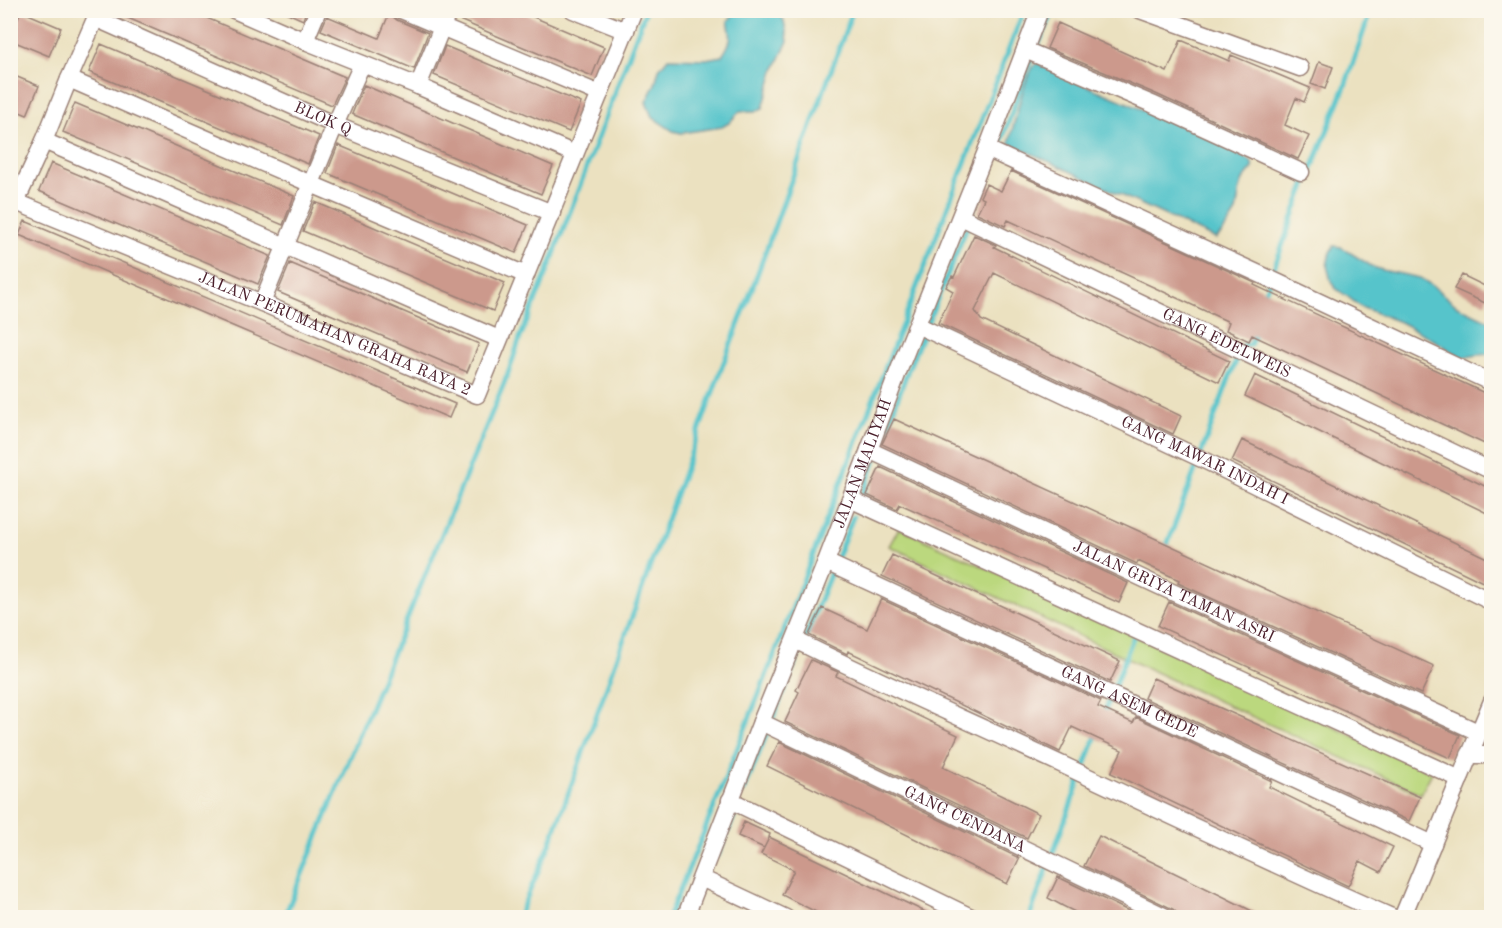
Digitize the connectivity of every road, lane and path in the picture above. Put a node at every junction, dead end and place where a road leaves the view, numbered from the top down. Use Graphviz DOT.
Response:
graph roads {
  1 [pos="234,10"];
  2 [pos="318,10"];
  3 [pos="401,10"];
  4 [pos="449,10"];
  5 [pos="573,10"];
  6 [pos="634,10"];
  7 [pos="1040,10"];
  8 [pos="1140,10"];
  9 [pos="97,14"];
  10 [pos="441,28"];
  11 [pos="626,31"];
  12 [pos="305,41"];
  13 [pos="1032,53"];
  14 [pos="362,64"];
  15 [pos="1300,68"];
  16 [pos="69,79"];
  17 [pos="418,86"];
  18 [pos="600,94"];
  19 [pos="335,124"];
  20 [pos="44,141"];
  21 [pos="995,153"];
  22 [pos="575,154"];
  23 [pos="1301,172"];
  24 [pos="312,184"];
  25 [pos="552,213"];
  26 [pos="966,219"];
  27 [pos="286,247"];
  28 [pos="526,275"];
  29 [pos="262,303"];
  30 [pos="923,328"];
  31 [pos="500,339"];
  32 [pos="1491,383"];
  33 [pos="875,453"];
  34 [pos="1491,471"];
  35 [pos="857,501"];
  36 [pos="830,570"];
  37 [pos="1491,602"];
  38 [pos="801,643"];
  39 [pos="1491,700"];
  40 [pos="766,725"];
  41 [pos="1478,732"];
  42 [pos="1469,755"];
  43 [pos="1491,755"];
  44 [pos="1460,779"];
  45 [pos="730,800"];
  46 [pos="1431,848"];
  47 [pos="707,880"];
  48 [pos="685,918"];
  49 [pos="786,918"];
  50 [pos="973,918"];
  51 [pos="1168,918"];
  52 [pos="1394,918"];
  53 [pos="1402,918"];
  1 -- 12 [label="street"];
  2 -- 12 [label="street"];
  3 -- 10 [label="street"];
  4 -- 10 [label="street"];
  5 -- 11 [label="street"];
  6 -- 11 [label="street, JALAN PERUMAHAN GRAHA RAYA 2"];
  7 -- 13 [label="street, JALAN MALIYAH"];
  8 -- 15 [label="street"];
  9 -- 16 [label="street"];
  9 -- 19 [label="street, BLOK Q"];
  10 -- 17 [label="street"];
  10 -- 18 [label="street"];
  11 -- 18 [label="street, JALAN PERUMAHAN GRAHA RAYA 2"];
  12 -- 14 [label="street"];
  13 -- 21 [label="street, JALAN MALIYAH"];
  13 -- 23 [label="street"];
  14 -- 17 [label="street"];
  14 -- 19 [label="street"];
  16 -- 20 [label="street"];
  16 -- 24 [label="street"];
  17 -- 22 [label="street"];
  18 -- 22 [label="street, JALAN PERUMAHAN GRAHA RAYA 2"];
  19 -- 24 [label="street"];
  19 -- 25 [label="street, BLOK Q"];
  20 -- 27 [label="street"];
  20 -- 29 [label="street, JALAN PERUMAHAN GRAHA RAYA 2"];
  21 -- 26 [label="street, JALAN MALIYAH"];
  21 -- 32 [label="street"];
  22 -- 25 [label="street, JALAN PERUMAHAN GRAHA RAYA 2"];
  24 -- 27 [label="street"];
  24 -- 28 [label="street"];
  25 -- 28 [label="street, JALAN PERUMAHAN GRAHA RAYA 2"];
  26 -- 30 [label="street, JALAN MALIYAH"];
  26 -- 34 [label="street, GANG EDELWEIS"];
  27 -- 29 [label="street"];
  27 -- 31 [label="street"];
  28 -- 31 [label="street, JALAN PERUMAHAN GRAHA RAYA 2"];
  29 -- 31 [label="street, JALAN PERUMAHAN GRAHA RAYA 2"];
  30 -- 33 [label="street, JALAN MALIYAH"];
  30 -- 37 [label="street, GANG MAWAR INDAH I"];
  33 -- 35 [label="street, JALAN MALIYAH"];
  33 -- 41 [label="street, JALAN GRIYA TAMAN ASRI"];
  35 -- 36 [label="street, JALAN MALIYAH"];
  35 -- 44 [label="street"];
  36 -- 38 [label="street, JALAN MALIYAH"];
  36 -- 46 [label="street, GANG ASEM GEDE"];
  38 -- 40 [label="street, JALAN MALIYAH"];
  38 -- 52 [label="street"];
  39 -- 41 [label="street"];
  40 -- 45 [label="street, JALAN MALIYAH"];
  40 -- 51 [label="street, GANG CENDANA"];
  41 -- 42 [label="street"];
  42 -- 43 [label="street"];
  42 -- 44 [label="street"];
  44 -- 46 [label="street"];
  45 -- 47 [label="street, JALAN MALIYAH"];
  45 -- 50 [label="street"];
  46 -- 53 [label="street"];
  47 -- 48 [label="street, JALAN MALIYAH"];
  47 -- 49 [label="street"];
}
